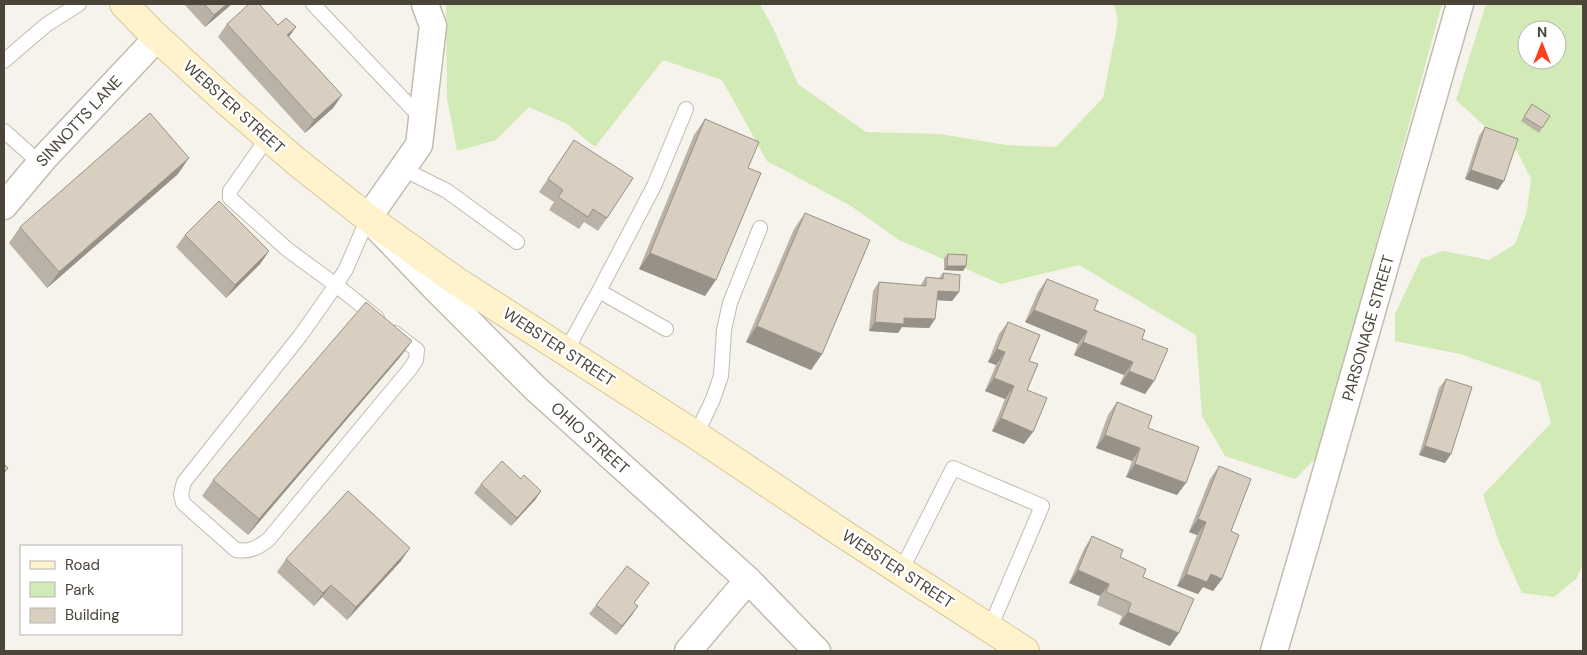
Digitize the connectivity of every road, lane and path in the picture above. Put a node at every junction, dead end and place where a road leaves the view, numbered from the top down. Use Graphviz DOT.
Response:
graph roads {
  1 [pos="79,4"];
  2 [pos="124,4"];
  3 [pos="313,4"];
  4 [pos="425,4"];
  5 [pos="1460,4"];
  6 [pos="157,38"];
  7 [pos="4,61"];
  8 [pos="686,109"];
  9 [pos="422,120"];
  10 [pos="4,131"];
  11 [pos="268,137"];
  12 [pos="40,163"];
  13 [pos="402,169"];
  14 [pos="4,206"];
  15 [pos="368,218"];
  16 [pos="760,228"];
  17 [pos="517,242"];
  18 [pos="336,285"];
  19 [pos="599,291"];
  20 [pos="666,329"];
  21 [pos="566,351"];
  22 [pos="696,435"];
  23 [pos="901,571"];
  24 [pos="748,580"];
  25 [pos="990,628"];
  26 [pos="688,651"];
  27 [pos="817,651"];
  28 [pos="1025,651"];
  29 [pos="1274,651"];
  1 -- 7 [label="lane"];
  2 -- 6 [label="street, WEBSTER STREET"];
  3 -- 9 [label="lane"];
  4 -- 9 [label="street"];
  5 -- 29 [label="street, PARSONAGE STREET"];
  6 -- 11 [label="street, WEBSTER STREET"];
  6 -- 12 [label="street, SINNOTTS LANE"];
  8 -- 19 [label="lane"];
  9 -- 13 [label="street"];
  10 -- 12 [label="lane"];
  11 -- 15 [label="street, WEBSTER STREET"];
  11 -- 18 [label="lane"];
  12 -- 14 [label="street, SINNOTTS LANE"];
  13 -- 15 [label="street"];
  13 -- 17 [label="lane"];
  15 -- 18 [label="lane"];
  15 -- 21 [label="street, WEBSTER STREET"];
  15 -- 24 [label="street, OHIO STREET"];
  16 -- 22 [label="lane"];
  18 -- 18 [label="lane"];
  19 -- 20 [label="lane"];
  19 -- 21 [label="lane"];
  21 -- 22 [label="street, WEBSTER STREET"];
  22 -- 23 [label="street, WEBSTER STREET"];
  23 -- 25 [label="street, WEBSTER STREET"];
  23 -- 25 [label="lane"];
  24 -- 26 [label="street"];
  24 -- 27 [label="street, OHIO STREET"];
  25 -- 28 [label="street, WEBSTER STREET"];
}
